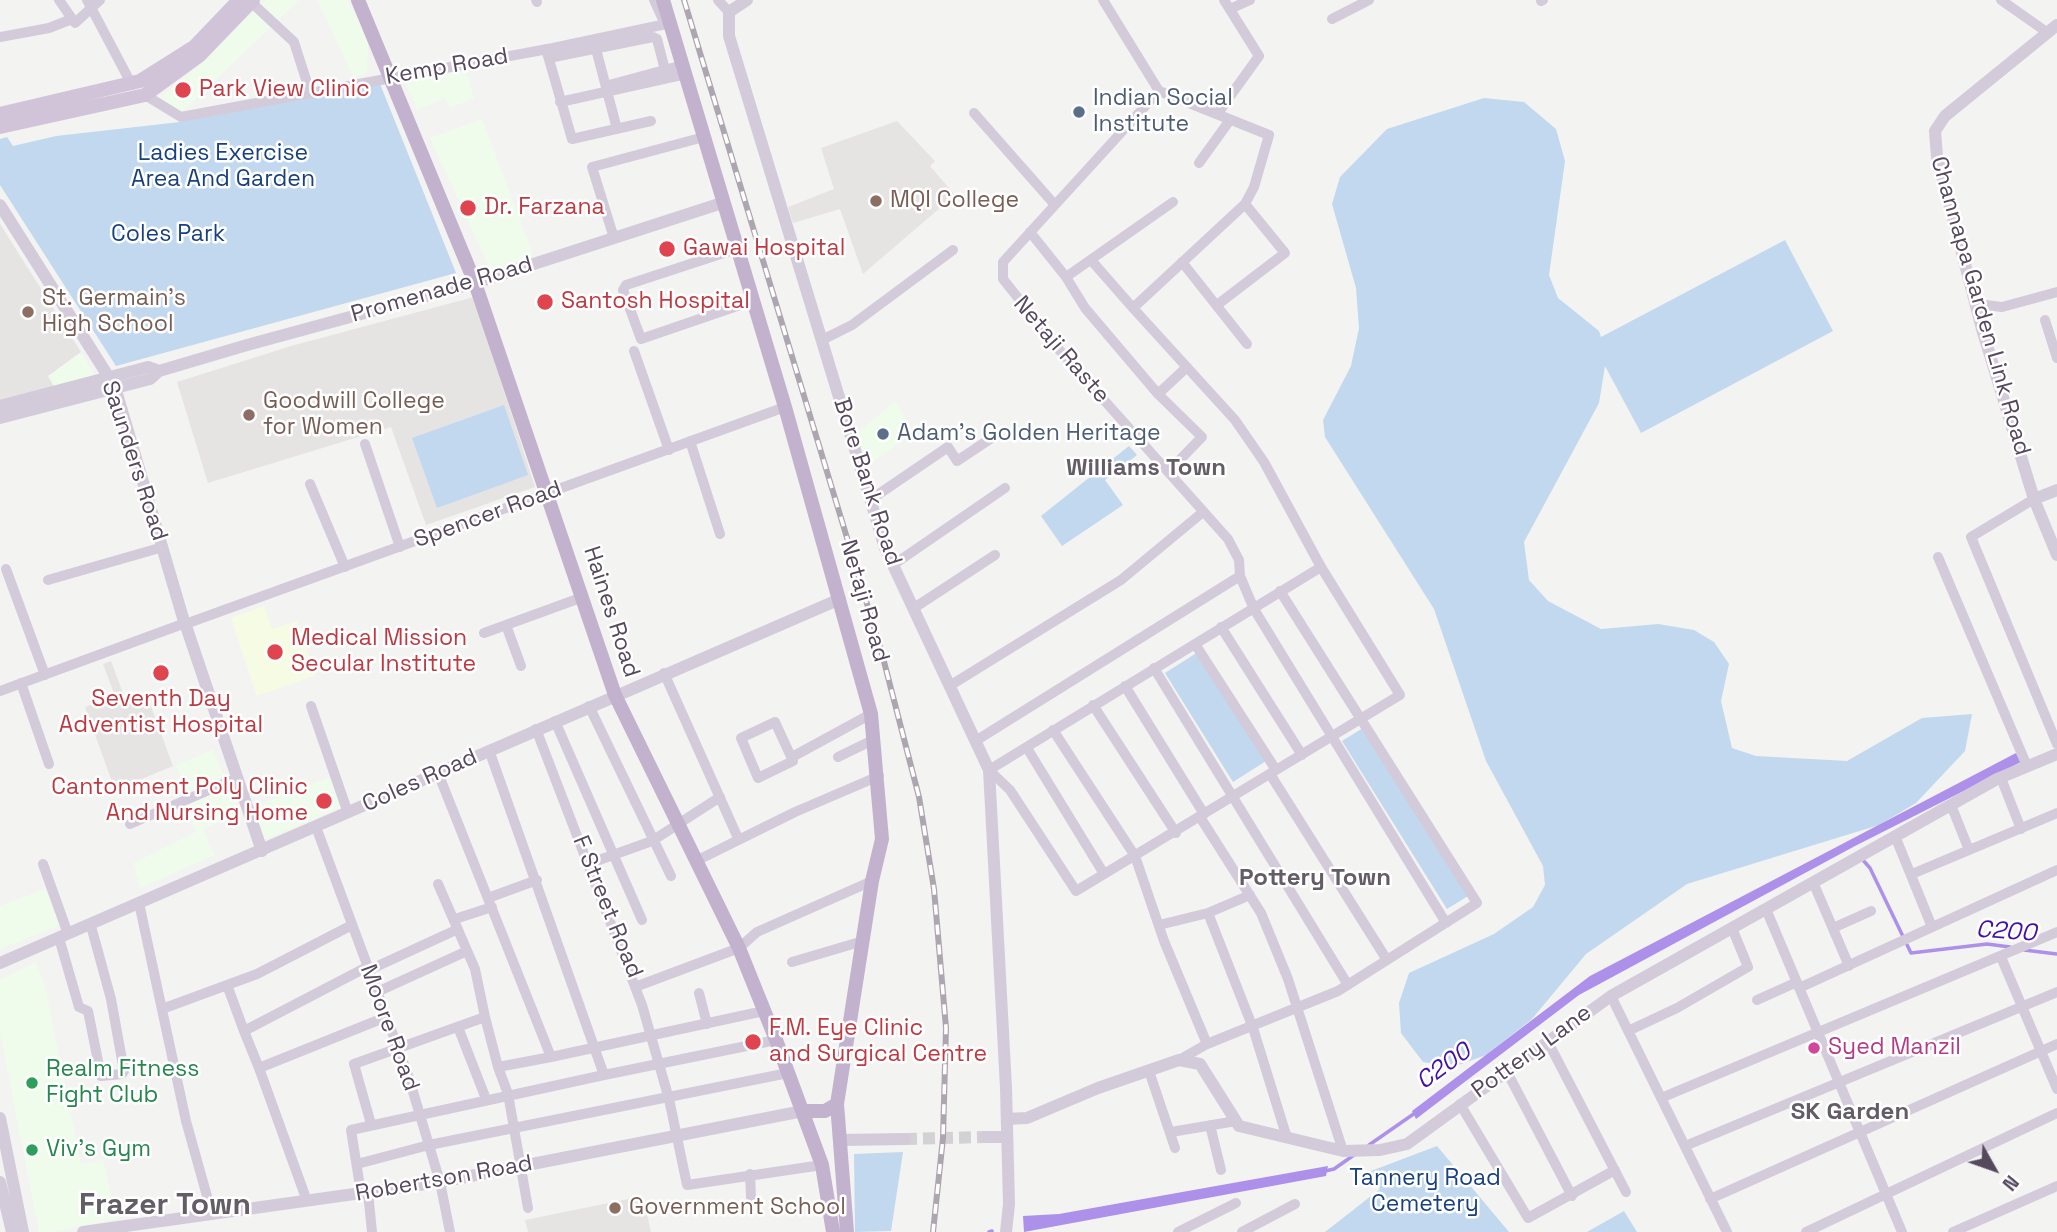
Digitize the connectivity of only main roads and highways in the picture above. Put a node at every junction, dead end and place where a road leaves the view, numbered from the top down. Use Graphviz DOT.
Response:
graph roads {
  1 [pos="358,0"];
  2 [pos="663,0"];
  3 [pos="248,1"];
  4 [pos="0,114"];
  5 [pos="0,127"];
  6 [pos="837,1104"];
  7 [pos="803,1111"];
  8 [pos="833,1232"];
  9 [pos="847,1232"];
  1 -- 7 [label="main road, Haines Road"];
  2 -- 6 [label="main road, Netaji Road"];
  3 -- 4 [label="main road"];
  3 -- 5 [label="main road"];
  6 -- 7 [label="main road"];
  6 -- 9 [label="main road, Netaji Road"];
  7 -- 8 [label="main road, Haines Road"];
}
